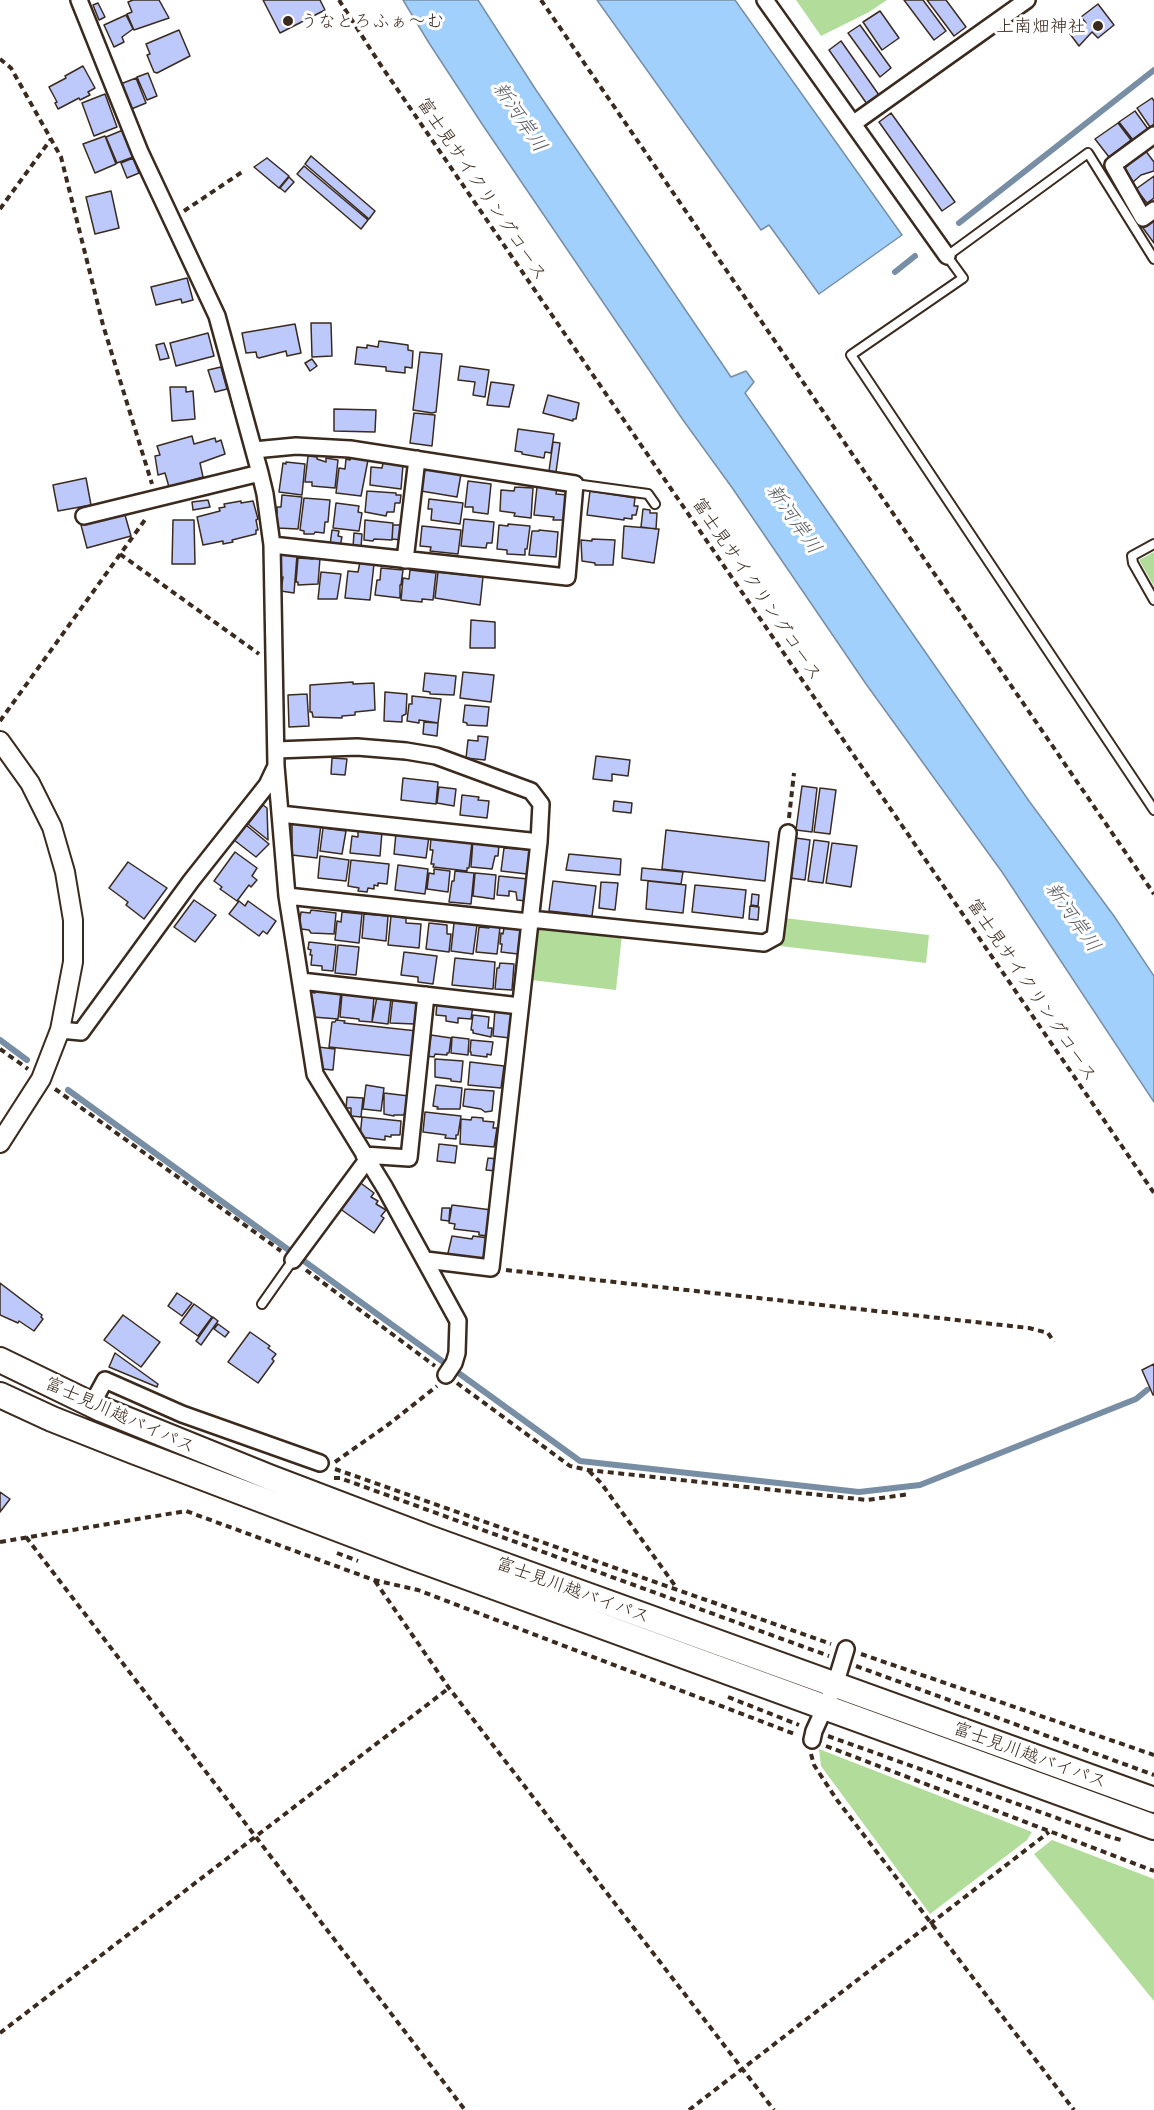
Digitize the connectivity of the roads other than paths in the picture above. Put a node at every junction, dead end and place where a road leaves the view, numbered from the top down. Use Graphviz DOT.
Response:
graph roads {
  1 [pos="79,0"];
  2 [pos="765,0"];
  3 [pos="1027,0"];
  4 [pos="854,123"];
  5 [pos="1154,135"];
  6 [pos="1154,210"];
  7 [pos="948,256"];
  8 [pos="1154,259"];
  9 [pos="254,450"];
  10 [pos="417,459"];
  11 [pos="260,473"];
  12 [pos="575,484"];
  13 [pos="655,504"];
  14 [pos="84,516"];
  15 [pos="1154,544"];
  16 [pos="272,545"];
  17 [pos="405,560"];
  18 [pos="1154,600"];
  19 [pos="0,741"];
  20 [pos="276,758"];
  21 [pos="1154,810"];
  22 [pos="280,814"];
  23 [pos="788,833"];
  24 [pos="539,842"];
  25 [pos="287,896"];
  26 [pos="529,920"];
  27 [pos="301,981"];
  28 [pos="426,995"];
  29 [pos="520,1006"];
  30 [pos="60,1030"];
  31 [pos="0,1143"];
  32 [pos="366,1157"];
  33 [pos="297,1254"];
  34 [pos="426,1260"];
  35 [pos="262,1304"];
  36 [pos="0,1360"];
  37 [pos="450,1369"];
  38 [pos="0,1395"];
  39 [pos="92,1404"];
  40 [pos="320,1463"];
  41 [pos="845,1655"];
  42 [pos="835,1685"];
  43 [pos="825,1708"];
  44 [pos="808,1739"];
  45 [pos="1154,1800"];
  46 [pos="1154,1827"];
  1 -- 9 [label="street"];
  2 -- 4 [label="street"];
  3 -- 4 [label="street"];
  4 -- 7 [label="street"];
  5 -- 6 [label="street"];
  7 -- 8 [label="lane"];
  7 -- 21 [label="lane"];
  9 -- 10 [label="street"];
  9 -- 11 [label="street"];
  10 -- 12 [label="street"];
  10 -- 17 [label="street"];
  11 -- 14 [label="street"];
  11 -- 16 [label="street"];
  12 -- 13 [label="lane"];
  12 -- 17 [label="street"];
  15 -- 18 [label="lane"];
  16 -- 17 [label="street"];
  16 -- 20 [label="street"];
  19 -- 30 [label="street"];
  20 -- 22 [label="street"];
  20 -- 24 [label="street"];
  20 -- 30 [label="street"];
  22 -- 24 [label="street"];
  22 -- 25 [label="street"];
  23 -- 26 [label="street"];
  24 -- 26 [label="street"];
  25 -- 26 [label="street"];
  25 -- 27 [label="street"];
  26 -- 29 [label="street"];
  27 -- 28 [label="street"];
  27 -- 32 [label="street"];
  28 -- 29 [label="street"];
  28 -- 32 [label="street"];
  29 -- 34 [label="street"];
  30 -- 31 [label="street"];
  32 -- 33 [label="street"];
  32 -- 34 [label="street"];
  33 -- 35 [label="lane"];
  34 -- 37 [label="street"];
  36 -- 39 [label="highway, 富士見川越バイパス"];
  38 -- 43 [label="highway, 富士見川越バイパス"];
  39 -- 40 [label="street"];
  39 -- 42 [label="highway, 富士見川越バイパス"];
  41 -- 42 [label="street"];
  42 -- 43 [label="street"];
  42 -- 45 [label="highway, 富士見川越バイパス"];
  43 -- 44 [label="street"];
  43 -- 46 [label="highway, 富士見川越バイパス"];
}
